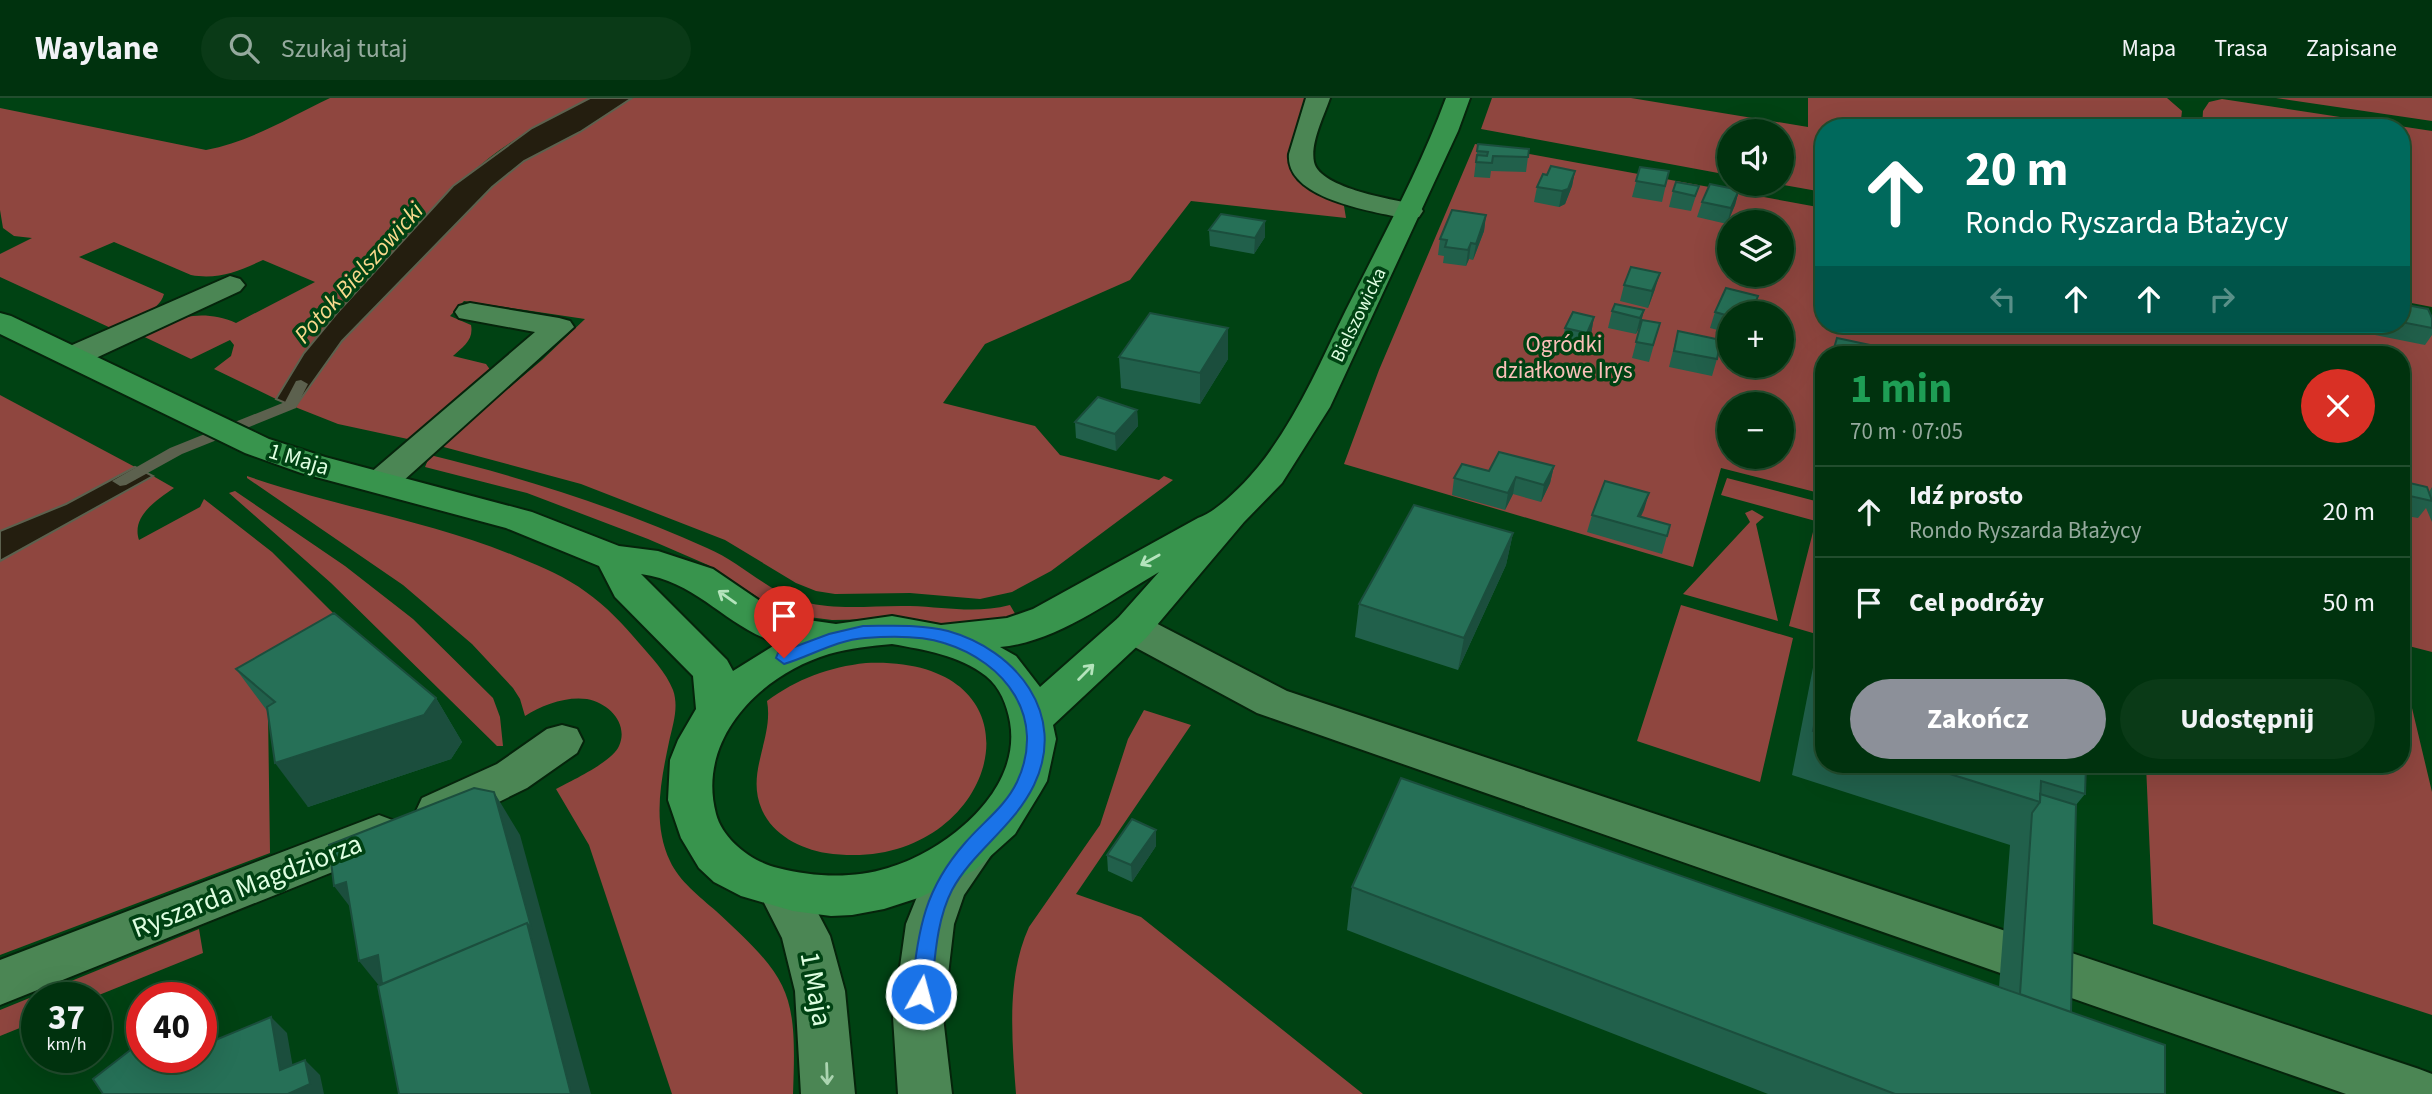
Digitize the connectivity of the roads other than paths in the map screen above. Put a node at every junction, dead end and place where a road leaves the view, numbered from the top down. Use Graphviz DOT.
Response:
graph roads {
  1 [pos="1318,98"];
  2 [pos="1458,98"];
  3 [pos="1409,211"];
  4 [pos="230,285"];
  5 [pos="470,312"];
  6 [pos="0,322"];
  7 [pos="74,356"];
  8 [pos="381,482"];
  9 [pos="1231,514"];
  10 [pos="613,558"];
  11 [pos="1132,628"];
  12 [pos="946,637"];
  13 [pos="835,638"];
  14 [pos="717,712"];
  15 [pos="1034,717"];
  16 [pos="562,741"];
  17 [pos="973,848"];
  18 [pos="782,891"];
  19 [pos="0,983"];
  20 [pos="828,1094"];
  21 [pos="925,1094"];
  22 [pos="2419,1094"];
  1 -- 3 [label="street"];
  2 -- 3 [label="main road, Bielszowicka"];
  3 -- 9 [label="main road, Bielszowicka"];
  4 -- 7 [label="street"];
  5 -- 8 [label="street"];
  6 -- 7 [label="main road, 1 Maja"];
  7 -- 8 [label="main road, 1 Maja"];
  8 -- 10 [label="main road, 1 Maja"];
  9 -- 11 [label="main road, Bielszowicka"];
  9 -- 12 [label="main road, Bielszowicka, one-way"];
  13 -- 10 [label="main road, 1 Maja, one-way"];
  10 -- 14 [label="main road"];
  15 -- 11 [label="main road, Bielszowicka, one-way"];
  11 -- 22 [label="street"];
  12 -- 13 [label="main road"];
  12 -- 15 [label="main road"];
  13 -- 14 [label="main road"];
  14 -- 18 [label="main road"];
  15 -- 17 [label="main road"];
  16 -- 19 [label="street, Ryszarda Magdziorza"];
  17 -- 18 [label="main road"];
  17 -- 21 [label="street"];
  18 -- 20 [label="street, 1 Maja, one-way"];
}
